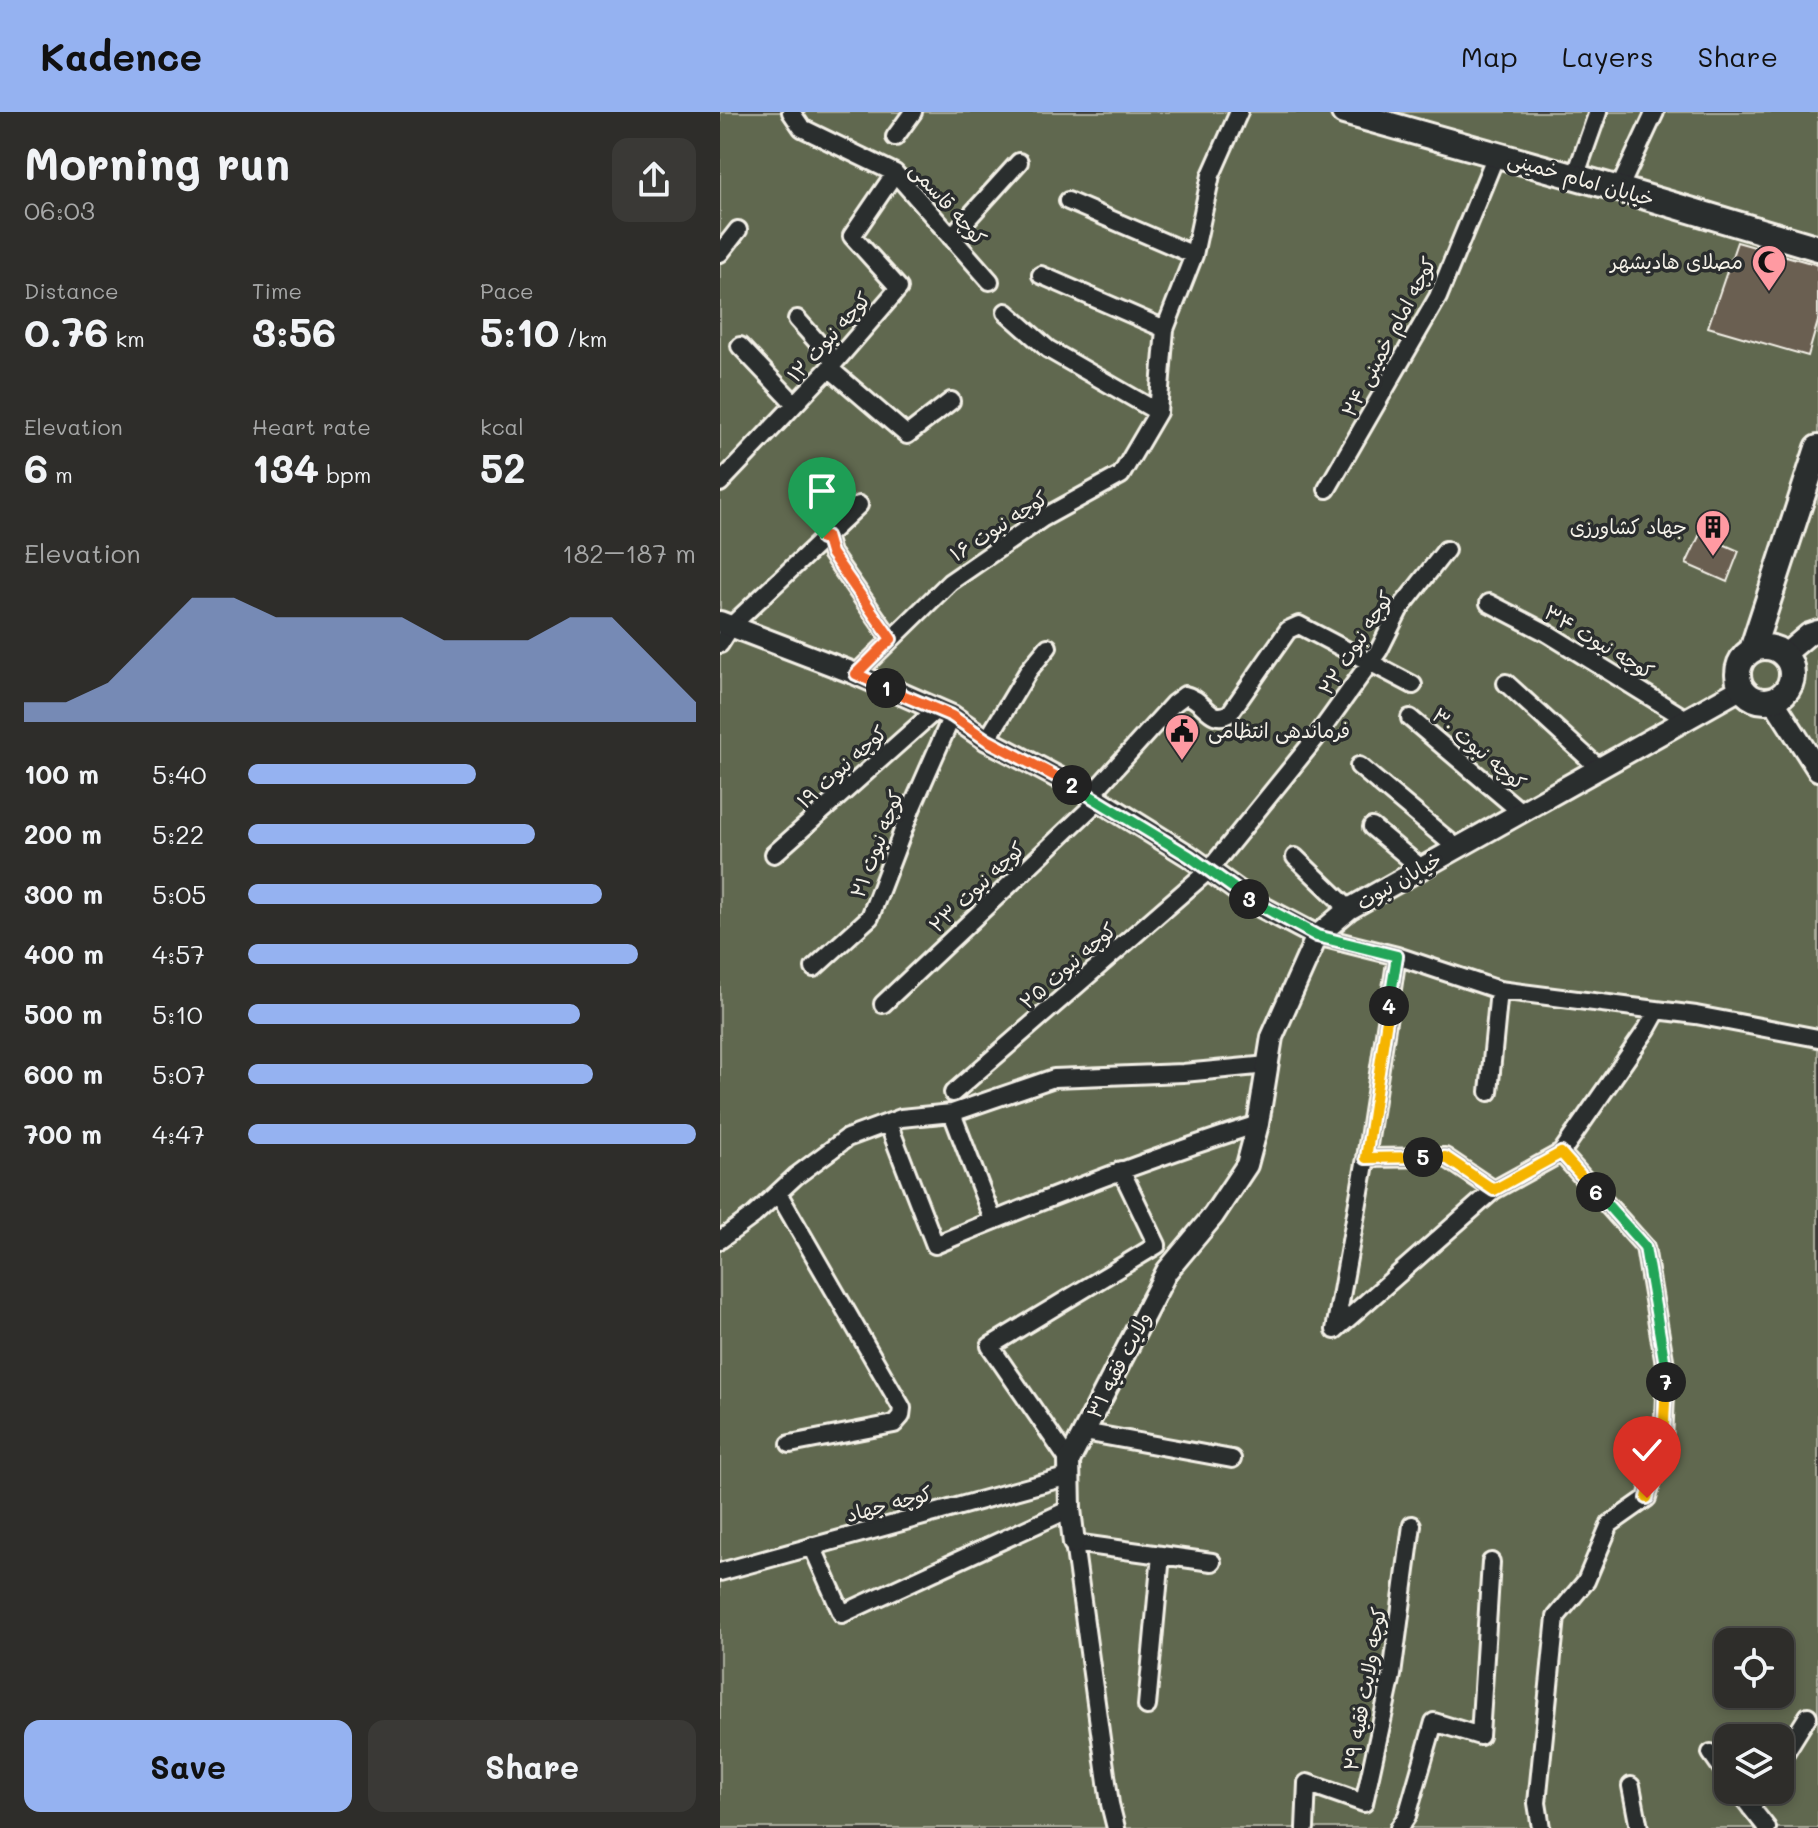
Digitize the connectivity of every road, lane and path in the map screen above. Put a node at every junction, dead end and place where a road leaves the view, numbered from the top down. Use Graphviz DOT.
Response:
graph roads {
  1 [pos="791,112"];
  2 [pos="913,112"];
  3 [pos="1239,112"];
  4 [pos="1344,112"];
  5 [pos="1598,112"];
  6 [pos="1655,112"];
  7 [pos="895,137"];
  8 [pos="1496,155"];
  9 [pos="1019,162"];
  10 [pos="895,173"];
  11 [pos="1575,177"];
  12 [pos="1619,189"];
  13 [pos="1068,201"];
  14 [pos="738,230"];
  15 [pos="951,237"];
  16 [pos="1818,248"];
  17 [pos="720,253"];
  18 [pos="1194,255"];
  19 [pos="1041,275"];
  20 [pos="990,281"];
  21 [pos="1006,312"];
  22 [pos="797,319"];
  23 [pos="1165,329"];
  24 [pos="740,346"];
  25 [pos="832,365"];
  26 [pos="951,401"];
  27 [pos="794,403"];
  28 [pos="1158,412"];
  29 [pos="1818,448"];
  30 [pos="720,483"];
  31 [pos="1327,489"];
  32 [pos="859,505"];
  33 [pos="826,536"];
  34 [pos="1446,550"];
  35 [pos="1489,603"];
  36 [pos="726,623"];
  37 [pos="1818,631"];
  38 [pos="891,639"];
  39 [pos="720,644"];
  40 [pos="1048,647"];
  41 [pos="1752,650"];
  42 [pos="1784,655"];
  43 [pos="1370,662"];
  44 [pos="856,674"];
  45 [pos="1506,683"];
  46 [pos="1413,685"];
  47 [pos="1742,688"];
  48 [pos="1773,700"];
  49 [pos="944,713"];
  50 [pos="1410,718"];
  51 [pos="1686,719"];
  52 [pos="987,740"];
  53 [pos="1359,766"];
  54 [pos="1599,768"];
  55 [pos="1818,770"];
  56 [pos="1095,798"];
  57 [pos="1521,812"];
  58 [pos="1372,827"];
  59 [pos="1457,848"];
  60 [pos="774,854"];
  61 [pos="1295,857"];
  62 [pos="1421,868"];
  63 [pos="1209,870"];
  64 [pos="1349,909"];
  65 [pos="1317,936"];
  66 [pos="1397,956"];
  67 [pos="814,968"];
  68 [pos="1499,990"];
  69 [pos="883,1004"];
  70 [pos="1657,1011"];
  71 [pos="1818,1038"];
  72 [pos="1268,1065"];
  73 [pos="1489,1092"];
  74 [pos="953,1093"];
  75 [pos="952,1113"];
  76 [pos="888,1123"];
  77 [pos="1258,1124"];
  78 [pos="1561,1153"];
  79 [pos="1366,1158"];
  80 [pos="1121,1170"];
  81 [pos="1494,1190"];
  82 [pos="778,1193"];
  83 [pos="993,1220"];
  84 [pos="720,1240"];
  85 [pos="1084,1432"];
  86 [pos="790,1444"];
  87 [pos="1232,1459"];
  88 [pos="1069,1469"];
  89 [pos="1070,1509"];
  90 [pos="1412,1525"];
  91 [pos="1074,1543"];
  92 [pos="812,1546"];
  93 [pos="1161,1555"];
  94 [pos="1212,1562"];
  95 [pos="1491,1562"];
  96 [pos="720,1572"];
  97 [pos="1147,1706"];
  98 [pos="1808,1716"];
  99 [pos="1794,1738"];
  100 [pos="1711,1753"];
  101 [pos="1714,1757"];
  102 [pos="1631,1786"];
  103 [pos="1748,1804"];
  104 [pos="1753,1804"];
  105 [pos="1751,1808"];
  106 [pos="1116,1828"];
  107 [pos="1305,1828"];
  108 [pos="1399,1828"];
  109 [pos="1541,1828"];
  110 [pos="1639,1828"];
  111 [pos="1767,1828"];
  1 -- 10 [label="street, کوچه قاسمی"];
  2 -- 7 [label="street"];
  3 -- 18 [label="street"];
  4 -- 8 [label="main road, خیابان امام خمینی"];
  5 -- 11 [label="street"];
  6 -- 12 [label="street"];
  8 -- 11 [label="main road, خیابان امام خمینی"];
  8 -- 31 [label="street, کوچه امام خمینی ۲۴"];
  9 -- 15 [label="street"];
  10 -- 15 [label="street, کوچه قاسمی"];
  10 -- 25 [label="street, کوچه نبوت ۱۲"];
  11 -- 12 [label="main road, خیابان امام خمینی"];
  12 -- 16 [label="main road, خیابان امام خمینی"];
  13 -- 18 [label="street"];
  14 -- 17 [label="street"];
  15 -- 20 [label="street, کوچه قاسمی"];
  18 -- 23 [label="street"];
  19 -- 23 [label="street"];
  21 -- 28 [label="street"];
  22 -- 25 [label="street"];
  23 -- 28 [label="street"];
  24 -- 27 [label="street"];
  25 -- 26 [label="street"];
  25 -- 27 [label="street, کوچه نبوت ۱۲"];
  27 -- 30 [label="street, کوچه نبوت ۱۲"];
  28 -- 38 [label="street, کوچه نبوت ۱۶"];
  29 -- 41 [label="main road"];
  32 -- 33 [label="street"];
  33 -- 36 [label="street"];
  33 -- 38 [label="street"];
  34 -- 43 [label="street, کوچه نبوت ۲۲"];
  35 -- 51 [label="street, کوچه نبوت ۳۴"];
  36 -- 39 [label="street"];
  36 -- 44 [label="street"];
  37 -- 42 [label="street"];
  38 -- 44 [label="street, کوچه نبوت ۱۶"];
  40 -- 52 [label="street"];
  41 -- 42 [label="main road"];
  41 -- 47 [label="main road"];
  42 -- 48 [label="main road"];
  43 -- 46 [label="street"];
  43 -- 56 [label="street, کوچه نبوت ۲۳"];
  43 -- 63 [label="street, کوچه نبوت ۲۲"];
  44 -- 49 [label="street"];
  45 -- 54 [label="street"];
  47 -- 48 [label="main road"];
  47 -- 51 [label="street, خیابان نبوت"];
  48 -- 55 [label="street"];
  49 -- 52 [label="street"];
  49 -- 60 [label="street, کوچه نبوت ۱۹"];
  49 -- 67 [label="street, کوچه نبوت ۲۱"];
  50 -- 57 [label="street, کوچه نبوت ۳۰"];
  51 -- 54 [label="street, خیابان نبوت"];
  52 -- 56 [label="street"];
  53 -- 59 [label="street"];
  54 -- 57 [label="street, خیابان نبوت"];
  56 -- 63 [label="street"];
  56 -- 69 [label="street, کوچه نبوت ۲۳"];
  57 -- 59 [label="street, خیابان نبوت"];
  58 -- 62 [label="street"];
  59 -- 62 [label="street, خیابان نبوت"];
  61 -- 64 [label="street"];
  62 -- 64 [label="street, خیابان نبوت"];
  63 -- 65 [label="street"];
  63 -- 74 [label="street, کوچه نبوت ۲۵"];
  64 -- 65 [label="street, خیابان نبوت"];
  65 -- 66 [label="street"];
  65 -- 72 [label="street, ولایت فقیه ۳۱"];
  66 -- 68 [label="street"];
  66 -- 79 [label="street"];
  68 -- 70 [label="street"];
  68 -- 73 [label="street"];
  70 -- 71 [label="street"];
  70 -- 78 [label="street"];
  72 -- 75 [label="street"];
  72 -- 77 [label="street, ولایت فقیه ۳۱"];
  75 -- 76 [label="street"];
  75 -- 83 [label="street"];
  76 -- 82 [label="street"];
  76 -- 83 [label="street"];
  77 -- 80 [label="street"];
  77 -- 85 [label="street, ولایت فقیه ۳۱"];
  78 -- 81 [label="street"];
  78 -- 109 [label="street"];
  79 -- 81 [label="street"];
  79 -- 81 [label="street"];
  80 -- 83 [label="street"];
  80 -- 88 [label="street"];
  82 -- 84 [label="street"];
  82 -- 86 [label="street"];
  85 -- 87 [label="street"];
  85 -- 88 [label="street, ولایت فقیه ۳۱"];
  88 -- 89 [label="street, ولایت فقیه ۳۱"];
  88 -- 92 [label="street, کوچه جهاد"];
  89 -- 91 [label="street, ولایت فقیه ۳۱"];
  89 -- 92 [label="street"];
  90 -- 107 [label="street, کوچه ولایت فقیه ۲۹"];
  91 -- 93 [label="street"];
  91 -- 106 [label="street, ولایت فقیه ۳۱"];
  92 -- 96 [label="street, کوچه جهاد"];
  93 -- 94 [label="street"];
  93 -- 97 [label="street"];
  95 -- 108 [label="street"];
  98 -- 99 [label="street"];
  100 -- 101 [label="street"];
  102 -- 110 [label="street"];
  103 -- 105 [label="street"];
  104 -- 105 [label="street"];
  105 -- 111 [label="street"];
}
